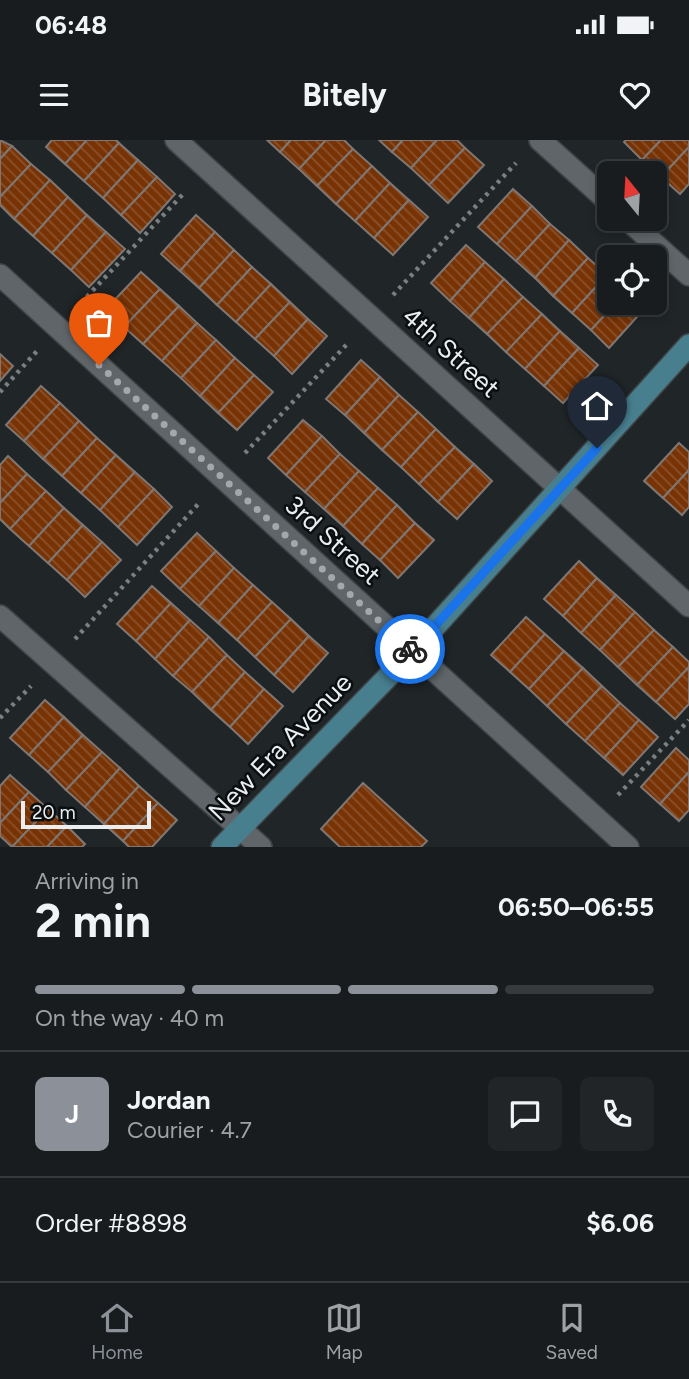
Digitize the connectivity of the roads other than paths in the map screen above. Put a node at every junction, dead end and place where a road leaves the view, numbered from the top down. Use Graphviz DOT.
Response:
graph roads {
  1 [pos="176,140"];
  2 [pos="540,140"];
  3 [pos="597,191"];
  4 [pos="640,231"];
  5 [pos="0,275"];
  6 [pos="689,275"];
  7 [pos="689,345"];
  8 [pos="559,489"];
  9 [pos="689,606"];
  10 [pos="0,616"];
  11 [pos="412,651"];
  12 [pos="241,829"];
  13 [pos="222,847"];
  14 [pos="261,847"];
  15 [pos="628,847"];
  1 -- 8 [label="street, 4th Street"];
  2 -- 3 [label="street"];
  4 -- 6 [label="street"];
  5 -- 11 [label="street, 3rd Street"];
  7 -- 8 [label="street, New Era Avenue"];
  8 -- 9 [label="street, 4th Street"];
  8 -- 11 [label="street, New Era Avenue"];
  10 -- 12 [label="street"];
  11 -- 12 [label="street, New Era Avenue"];
  11 -- 15 [label="street, 3rd Street"];
  12 -- 13 [label="street, New Era Avenue"];
  12 -- 14 [label="street"];
}
